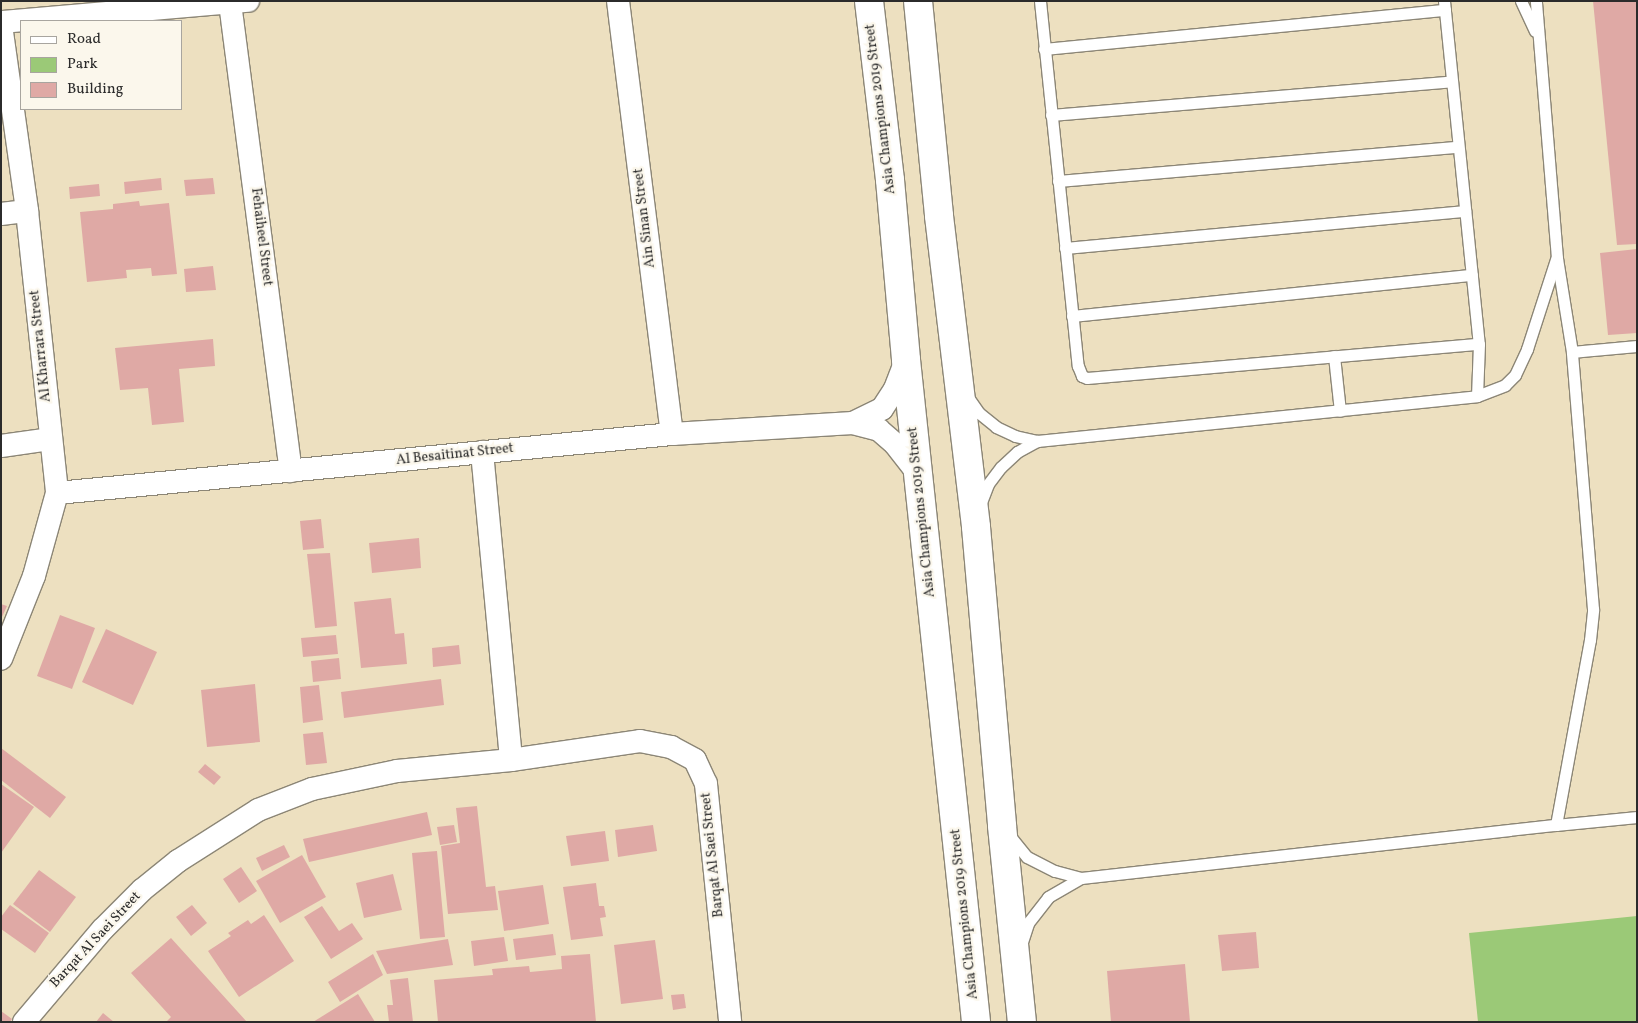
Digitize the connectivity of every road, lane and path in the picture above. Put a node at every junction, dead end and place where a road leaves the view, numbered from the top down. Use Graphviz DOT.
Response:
graph roads {
  1 [pos="618,1"];
  2 [pos="869,1"];
  3 [pos="1040,1"];
  4 [pos="1521,1"];
  5 [pos="1536,1"];
  6 [pos="239,2"];
  7 [pos="920,5"];
  8 [pos="1444,6"];
  9 [pos="44,20"];
  10 [pos="20,22"];
  11 [pos="1,24"];
  12 [pos="1539,40"];
  13 [pos="1044,49"];
  14 [pos="1452,81"];
  15 [pos="1051,115"];
  16 [pos="1458,147"];
  17 [pos="1058,181"];
  18 [pos="27,211"];
  19 [pos="1465,211"];
  20 [pos="1,214"];
  21 [pos="1065,248"];
  22 [pos="1557,258"];
  23 [pos="1472,275"];
  24 [pos="1072,316"];
  25 [pos="1479,344"];
  26 [pos="1637,346"];
  27 [pos="1572,352"];
  28 [pos="1334,356"];
  29 [pos="906,360"];
  30 [pos="958,376"];
  31 [pos="1477,396"];
  32 [pos="1340,411"];
  33 [pos="853,423"];
  34 [pos="672,434"];
  35 [pos="50,440"];
  36 [pos="1037,441"];
  37 [pos="1,446"];
  38 [pos="482,452"];
  39 [pos="291,471"];
  40 [pos="919,475"];
  41 [pos="57,493"];
  42 [pos="976,526"];
  43 [pos="1,659"];
  44 [pos="511,760"];
  45 [pos="1637,817"];
  46 [pos="1556,825"];
  47 [pos="1002,826"];
  48 [pos="1080,878"];
  49 [pos="1016,961"];
  50 [pos="24,1022"];
  51 [pos="730,1022"];
  52 [pos="976,1022"];
  53 [pos="1022,1022"];
  1 -- 34 [label="street, Ain Sinan Street"];
  2 -- 29 [label="main road, Asia Champions 2019 Street"];
  3 -- 13 [label="lane"];
  4 -- 12 [label="lane"];
  5 -- 12 [label="lane"];
  6 -- 9 [label="street"];
  6 -- 39 [label="street, Fehaiheel Street"];
  7 -- 30 [label="main road"];
  8 -- 13 [label="lane"];
  8 -- 14 [label="lane"];
  10 -- 11 [label="street"];
  11 -- 18 [label="street, Al Kharrara Street"];
  12 -- 22 [label="lane"];
  13 -- 15 [label="lane"];
  14 -- 15 [label="lane"];
  14 -- 16 [label="lane"];
  15 -- 17 [label="lane"];
  16 -- 17 [label="lane"];
  16 -- 19 [label="lane"];
  17 -- 21 [label="lane"];
  18 -- 20 [label="street"];
  18 -- 35 [label="street, Al Kharrara Street"];
  19 -- 21 [label="lane"];
  19 -- 23 [label="lane"];
  21 -- 24 [label="lane"];
  22 -- 27 [label="lane"];
  22 -- 31 [label="lane"];
  23 -- 24 [label="lane"];
  23 -- 25 [label="lane"];
  24 -- 28 [label="lane"];
  25 -- 28 [label="lane"];
  25 -- 31 [label="lane"];
  26 -- 27 [label="lane"];
  27 -- 46 [label="lane"];
  28 -- 32 [label="lane"];
  29 -- 33 [label="street, Al Besaitinat Street"];
  29 -- 40 [label="main road, Asia Champions 2019 Street"];
  30 -- 36 [label="lane"];
  30 -- 42 [label="main road"];
  31 -- 32 [label="lane"];
  32 -- 36 [label="lane"];
  33 -- 34 [label="street, Al Besaitinat Street"];
  33 -- 40 [label="street, Al Besaitinat Street"];
  34 -- 38 [label="street, Al Besaitinat Street"];
  35 -- 37 [label="street"];
  35 -- 41 [label="street, Al Kharrara Street"];
  36 -- 42 [label="lane"];
  38 -- 39 [label="street, Al Besaitinat Street"];
  38 -- 44 [label="street"];
  39 -- 41 [label="street, Al Besaitinat Street"];
  40 -- 52 [label="main road, Asia Champions 2019 Street"];
  41 -- 43 [label="street, Al Kharrara Street"];
  42 -- 47 [label="main road"];
  44 -- 50 [label="street, Barqat Al Saei Street"];
  44 -- 51 [label="street, Barqat Al Saei Street"];
  45 -- 46 [label="lane"];
  46 -- 48 [label="lane"];
  47 -- 48 [label="lane"];
  47 -- 49 [label="main road"];
  48 -- 49 [label="lane"];
  49 -- 53 [label="main road"];
}
